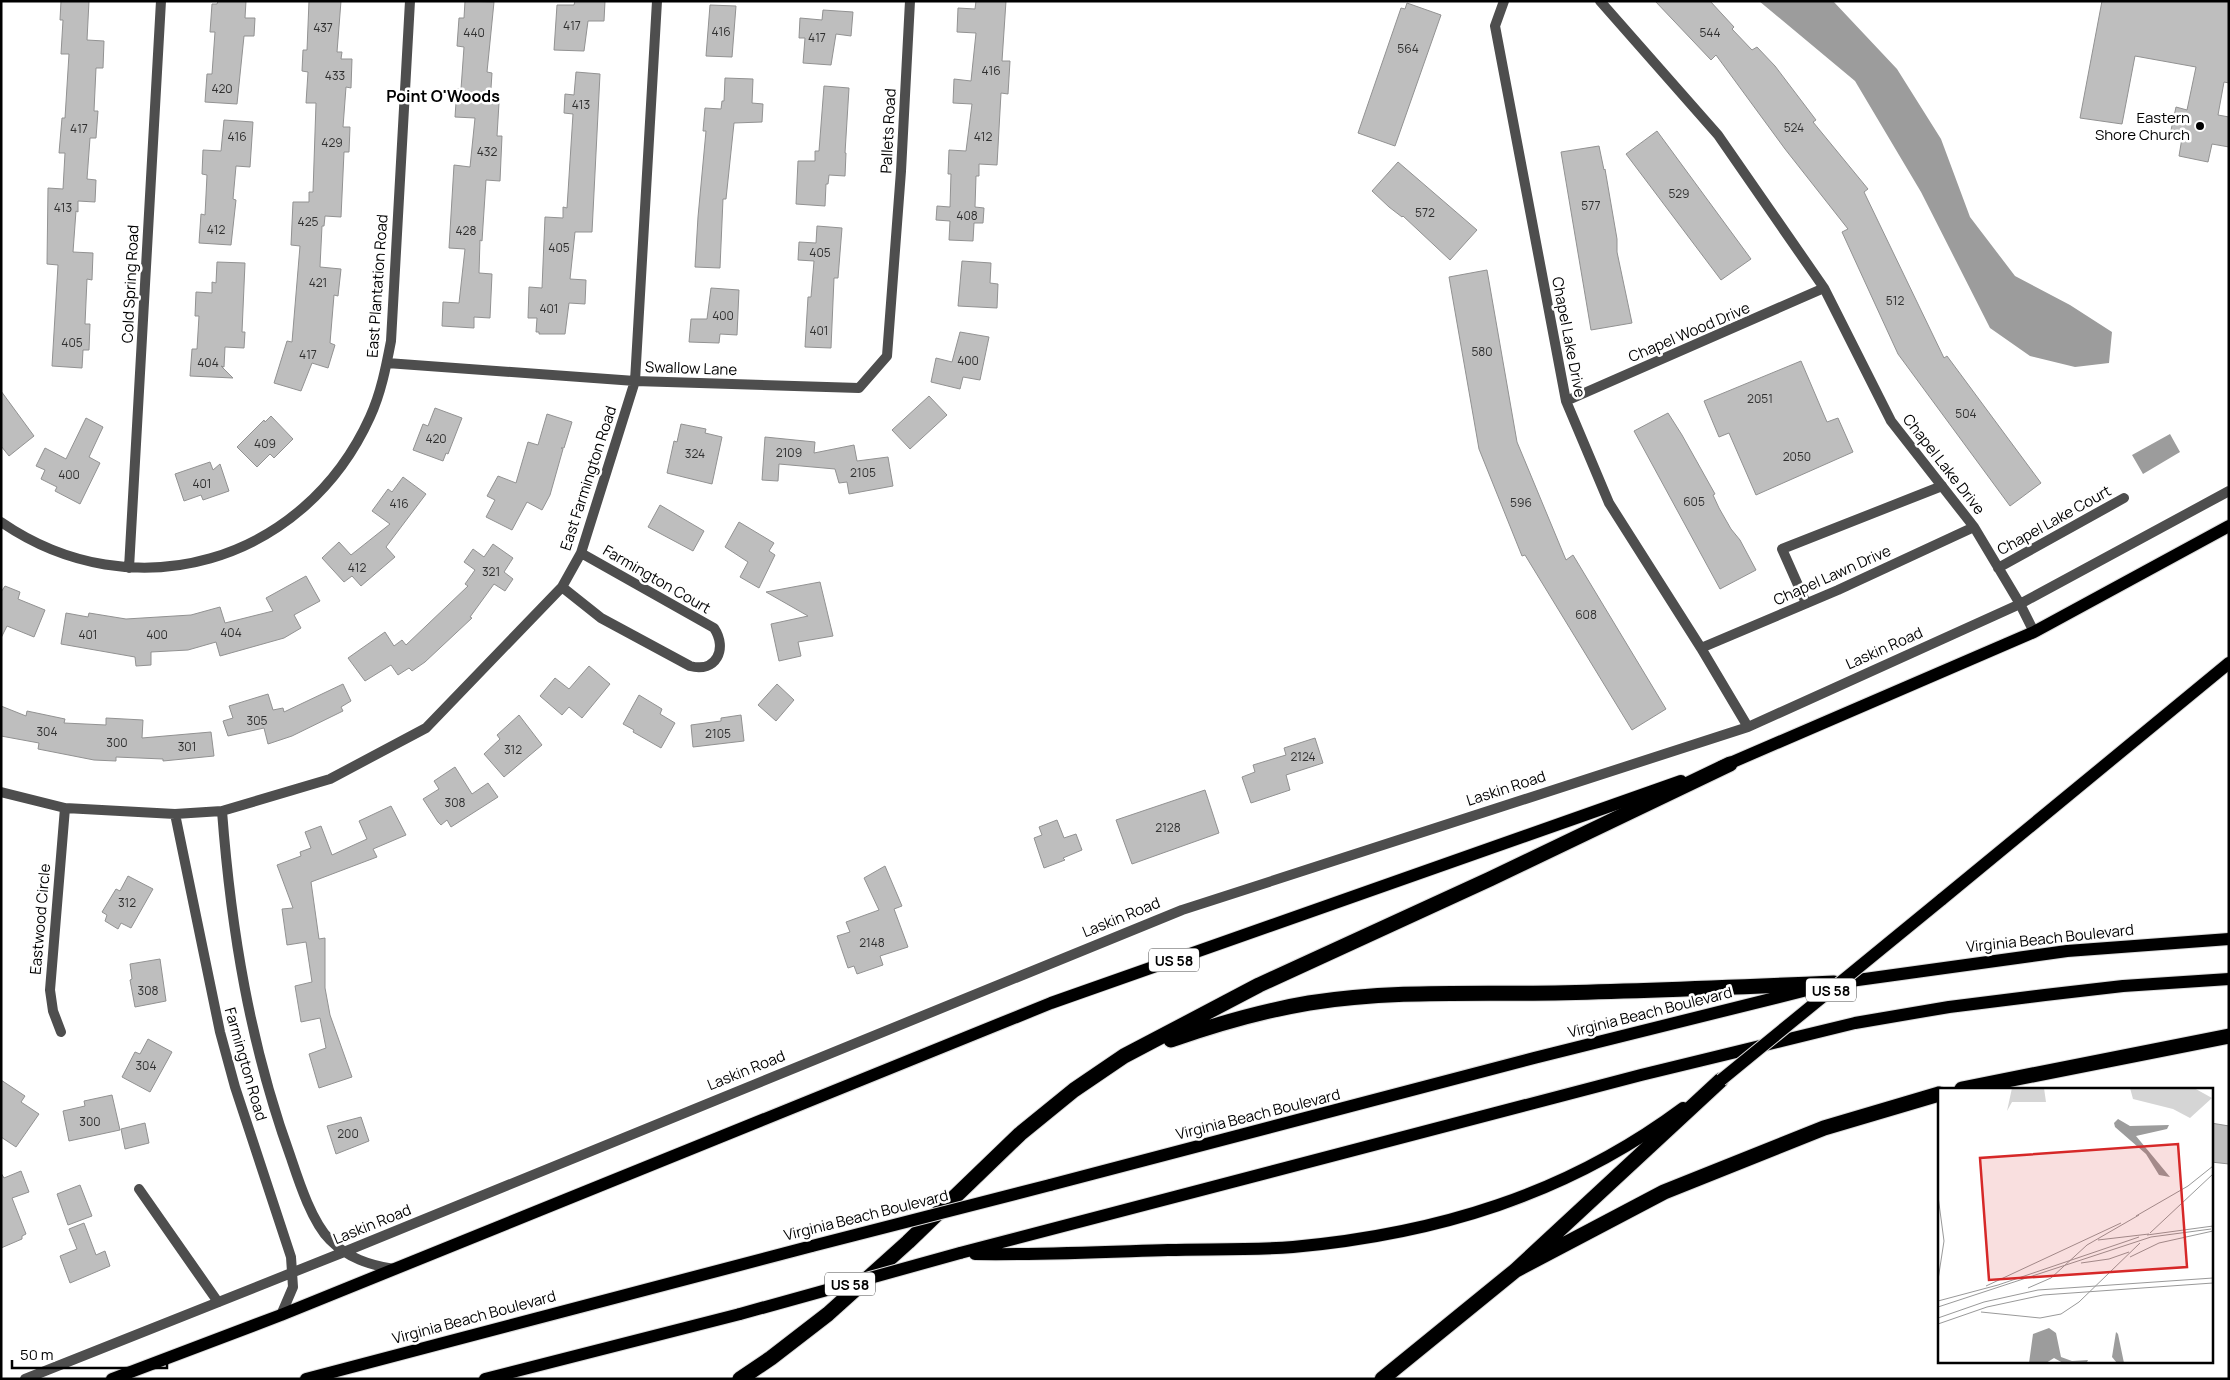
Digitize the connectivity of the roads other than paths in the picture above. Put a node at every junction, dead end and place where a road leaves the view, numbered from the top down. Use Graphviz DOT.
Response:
graph roads {
  1 [pos="161,1"];
  2 [pos="410,1"];
  3 [pos="657,1"];
  4 [pos="910,1"];
  5 [pos="1504,1"];
  6 [pos="1600,1"];
  7 [pos="894,263"];
  8 [pos="1824,288"];
  9 [pos="387,363"];
  10 [pos="634,381"];
  11 [pos="1566,402"];
  12 [pos="1942,486"];
  13 [pos="2229,491"];
  14 [pos="2124,498"];
  15 [pos="1,522"];
  16 [pos="2229,526"];
  17 [pos="1974,527"];
  18 [pos="581,553"];
  19 [pos="129,568"];
  20 [pos="1998,568"];
  21 [pos="562,586"];
  22 [pos="1806,604"];
  23 [pos="2020,604"];
  24 [pos="2034,632"];
  25 [pos="1701,648"];
  26 [pos="2229,663"];
  27 [pos="1748,727"];
  28 [pos="1730,764"];
  29 [pos="1,792"];
  30 [pos="65,808"];
  31 [pos="222,811"];
  32 [pos="175,814"];
  33 [pos="2229,939"];
  34 [pos="2229,979"];
  35 [pos="1834,983"];
  36 [pos="61,1032"];
  37 [pos="2229,1036"];
  38 [pos="1124,1056"];
  39 [pos="1721,1080"];
  40 [pos="1967,1088"];
  41 [pos="1938,1094"];
  42 [pos="139,1189"];
  43 [pos="344,1252"];
  44 [pos="960,1253"];
  45 [pos="394,1270"];
  46 [pos="1516,1270"];
  47 [pos="293,1273"];
  48 [pos="218,1302"];
  49 [pos="281,1316"];
  50 [pos="25,1379"];
  51 [pos="112,1379"];
  52 [pos="306,1379"];
  53 [pos="485,1379"];
  54 [pos="740,1379"];
  55 [pos="1382,1379"];
  1 -- 19 [label="street, Cold Spring Road"];
  2 -- 9 [label="street, East Plantation Road"];
  3 -- 10 [label="street, East Farmington Road"];
  4 -- 7 [label="street, Pallets Road"];
  5 -- 11 [label="street, Chapel Lake Drive"];
  6 -- 8 [label="street, Chapel Lake Drive"];
  7 -- 10 [label="street, Swallow Lane"];
  8 -- 11 [label="street, Chapel Wood Drive"];
  8 -- 12 [label="street, Chapel Lake Drive"];
  9 -- 10 [label="street, Swallow Lane"];
  9 -- 19 [label="street, East Plantation Road"];
  10 -- 18 [label="street, East Farmington Road"];
  11 -- 25 [label="street, Chapel Lake Drive"];
  12 -- 17 [label="street, Chapel Lake Drive"];
  12 -- 22 [label="street"];
  13 -- 23 [label="street, Laskin Road"];
  14 -- 20 [label="street, Chapel Lake Court"];
  15 -- 19 [label="street, East Plantation Road"];
  16 -- 24 [label="main road, US 58"];
  17 -- 20 [label="street, Chapel Lake Drive"];
  17 -- 22 [label="street, Chapel Lawn Drive"];
  18 -- 21 [label="street, East Farmington Road"];
  18 -- 21 [label="street, Farmington Court"];
  20 -- 23 [label="street, Chapel Lake Drive"];
  21 -- 31 [label="street, East Farmington Road"];
  22 -- 25 [label="street, Chapel Lawn Drive"];
  23 -- 24 [label="street, Chapel Lake Drive"];
  23 -- 27 [label="street, Laskin Road"];
  24 -- 28 [label="main road, US 58"];
  25 -- 27 [label="street, Chapel Lake Drive"];
  26 -- 39 [label="main road, US 58, bridge"];
  27 -- 43 [label="street, Laskin Road"];
  28 -- 38 [label="highway"];
  28 -- 45 [label="main road, US 58"];
  29 -- 30 [label="street, East Farmington Road"];
  30 -- 32 [label="street, East Farmington Road"];
  30 -- 36 [label="street, Eastwood Circle"];
  31 -- 32 [label="street, East Farmington Road"];
  31 -- 43 [label="street, Farmington Road"];
  32 -- 47 [label="street, Farmington Road"];
  33 -- 35 [label="main road, Virginia Beach Boulevard"];
  34 -- 44 [label="main road"];
  35 -- 38 [label="highway"];
  35 -- 52 [label="main road, Virginia Beach Boulevard, bridge"];
  37 -- 40 [label="highway"];
  38 -- 54 [label="highway"];
  39 -- 44 [label="main road, US 58"];
  39 -- 46 [label="highway"];
  41 -- 46 [label="highway"];
  42 -- 48 [label="street"];
  43 -- 45 [label="street, Farmington Road"];
  43 -- 47 [label="street, Laskin Road"];
  44 -- 53 [label="main road, US 58, bridge"];
  45 -- 49 [label="main road, US 58"];
  46 -- 55 [label="highway"];
  47 -- 48 [label="street, Laskin Road"];
  47 -- 49 [label="street, Farmington Road"];
  48 -- 50 [label="street, Laskin Road"];
  49 -- 51 [label="main road, US 58"];
}
